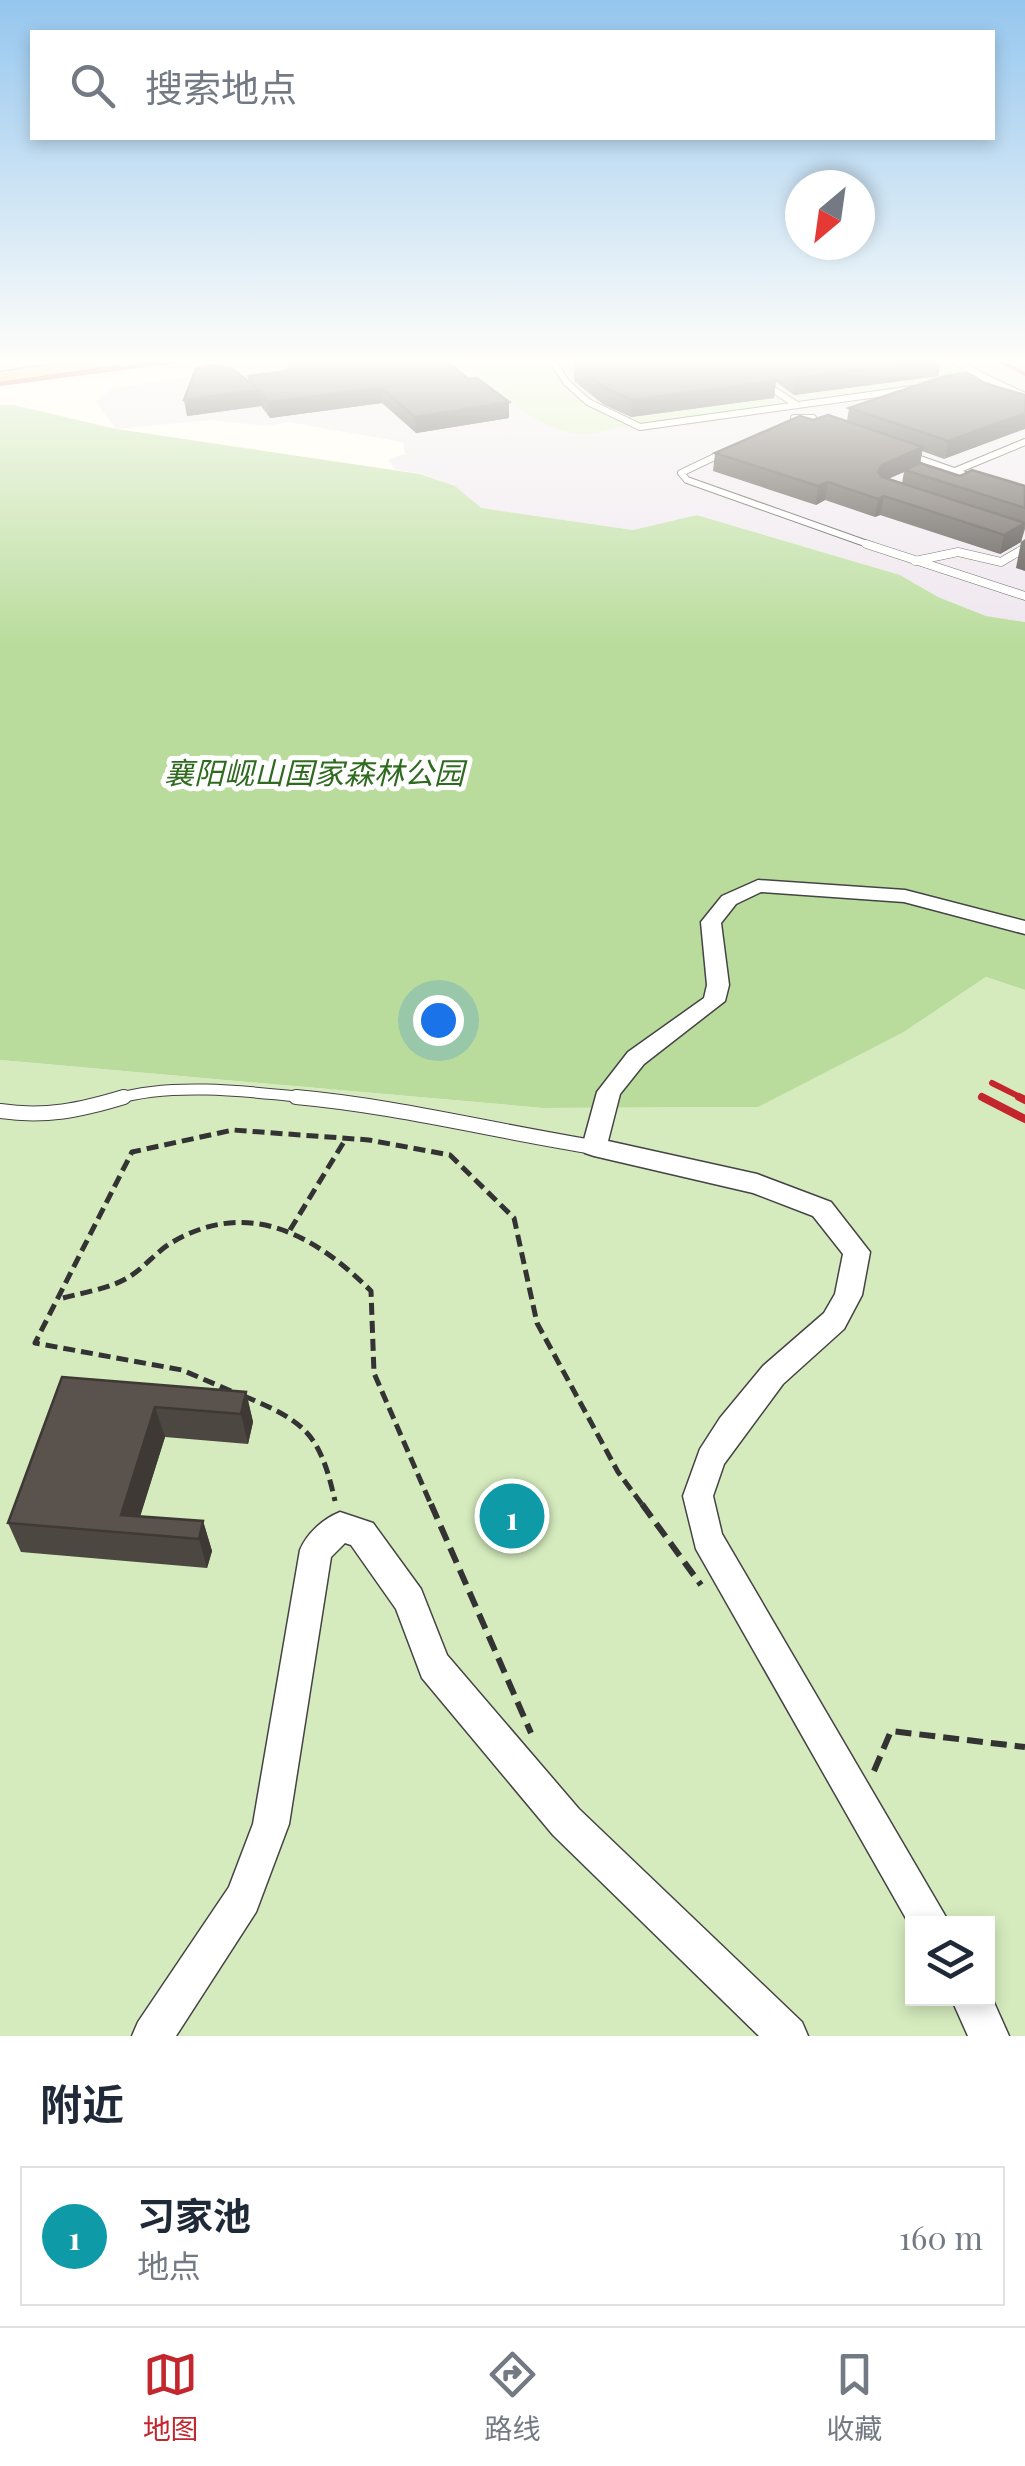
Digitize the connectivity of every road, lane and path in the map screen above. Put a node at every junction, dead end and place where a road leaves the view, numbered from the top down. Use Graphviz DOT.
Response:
graph roads {
  1 [pos="719,455"];
  2 [pos="909,455"];
  3 [pos="994,455"];
  4 [pos="937,465"];
  5 [pos="924,471"];
  6 [pos="956,471"];
  7 [pos="990,484"];
  8 [pos="1025,548"];
  9 [pos="915,561"];
  10 [pos="1025,596"];
  11 [pos="1025,928"];
  12 [pos="0,1111"];
  13 [pos="346,1138"];
  14 [pos="594,1147"];
  15 [pos="290,1230"];
  16 [pos="61,1298"];
  17 [pos="340,1527"];
  18 [pos="710,1598"];
  19 [pos="537,1748"];
  20 [pos="1025,1748"];
  21 [pos="861,1803"];
  22 [pos="926,1916"];
  23 [pos="975,2006"];
  24 [pos="152,2036"];
  25 [pos="788,2036"];
  26 [pos="989,2036"];
  1 -- 9 [label="lane"];
  2 -- 4 [label="lane"];
  3 -- 6 [label="lane"];
  4 -- 5 [label="lane"];
  4 -- 6 [label="lane"];
  6 -- 7 [label="lane"];
  8 -- 9 [label="lane"];
  9 -- 10 [label="lane"];
  11 -- 14 [label="street"];
  12 -- 14 [label="lane"];
  13 -- 15 [label="path"];
  13 -- 16 [label="path"];
  13 -- 18 [label="path"];
  14 -- 21 [label="street"];
  15 -- 16 [label="path"];
  15 -- 19 [label="path"];
  16 -- 17 [label="path"];
  17 -- 24 [label="street"];
  17 -- 25 [label="street"];
  20 -- 21 [label="path"];
  21 -- 22 [label="street"];
  23 -- 26 [label="street"];
}
